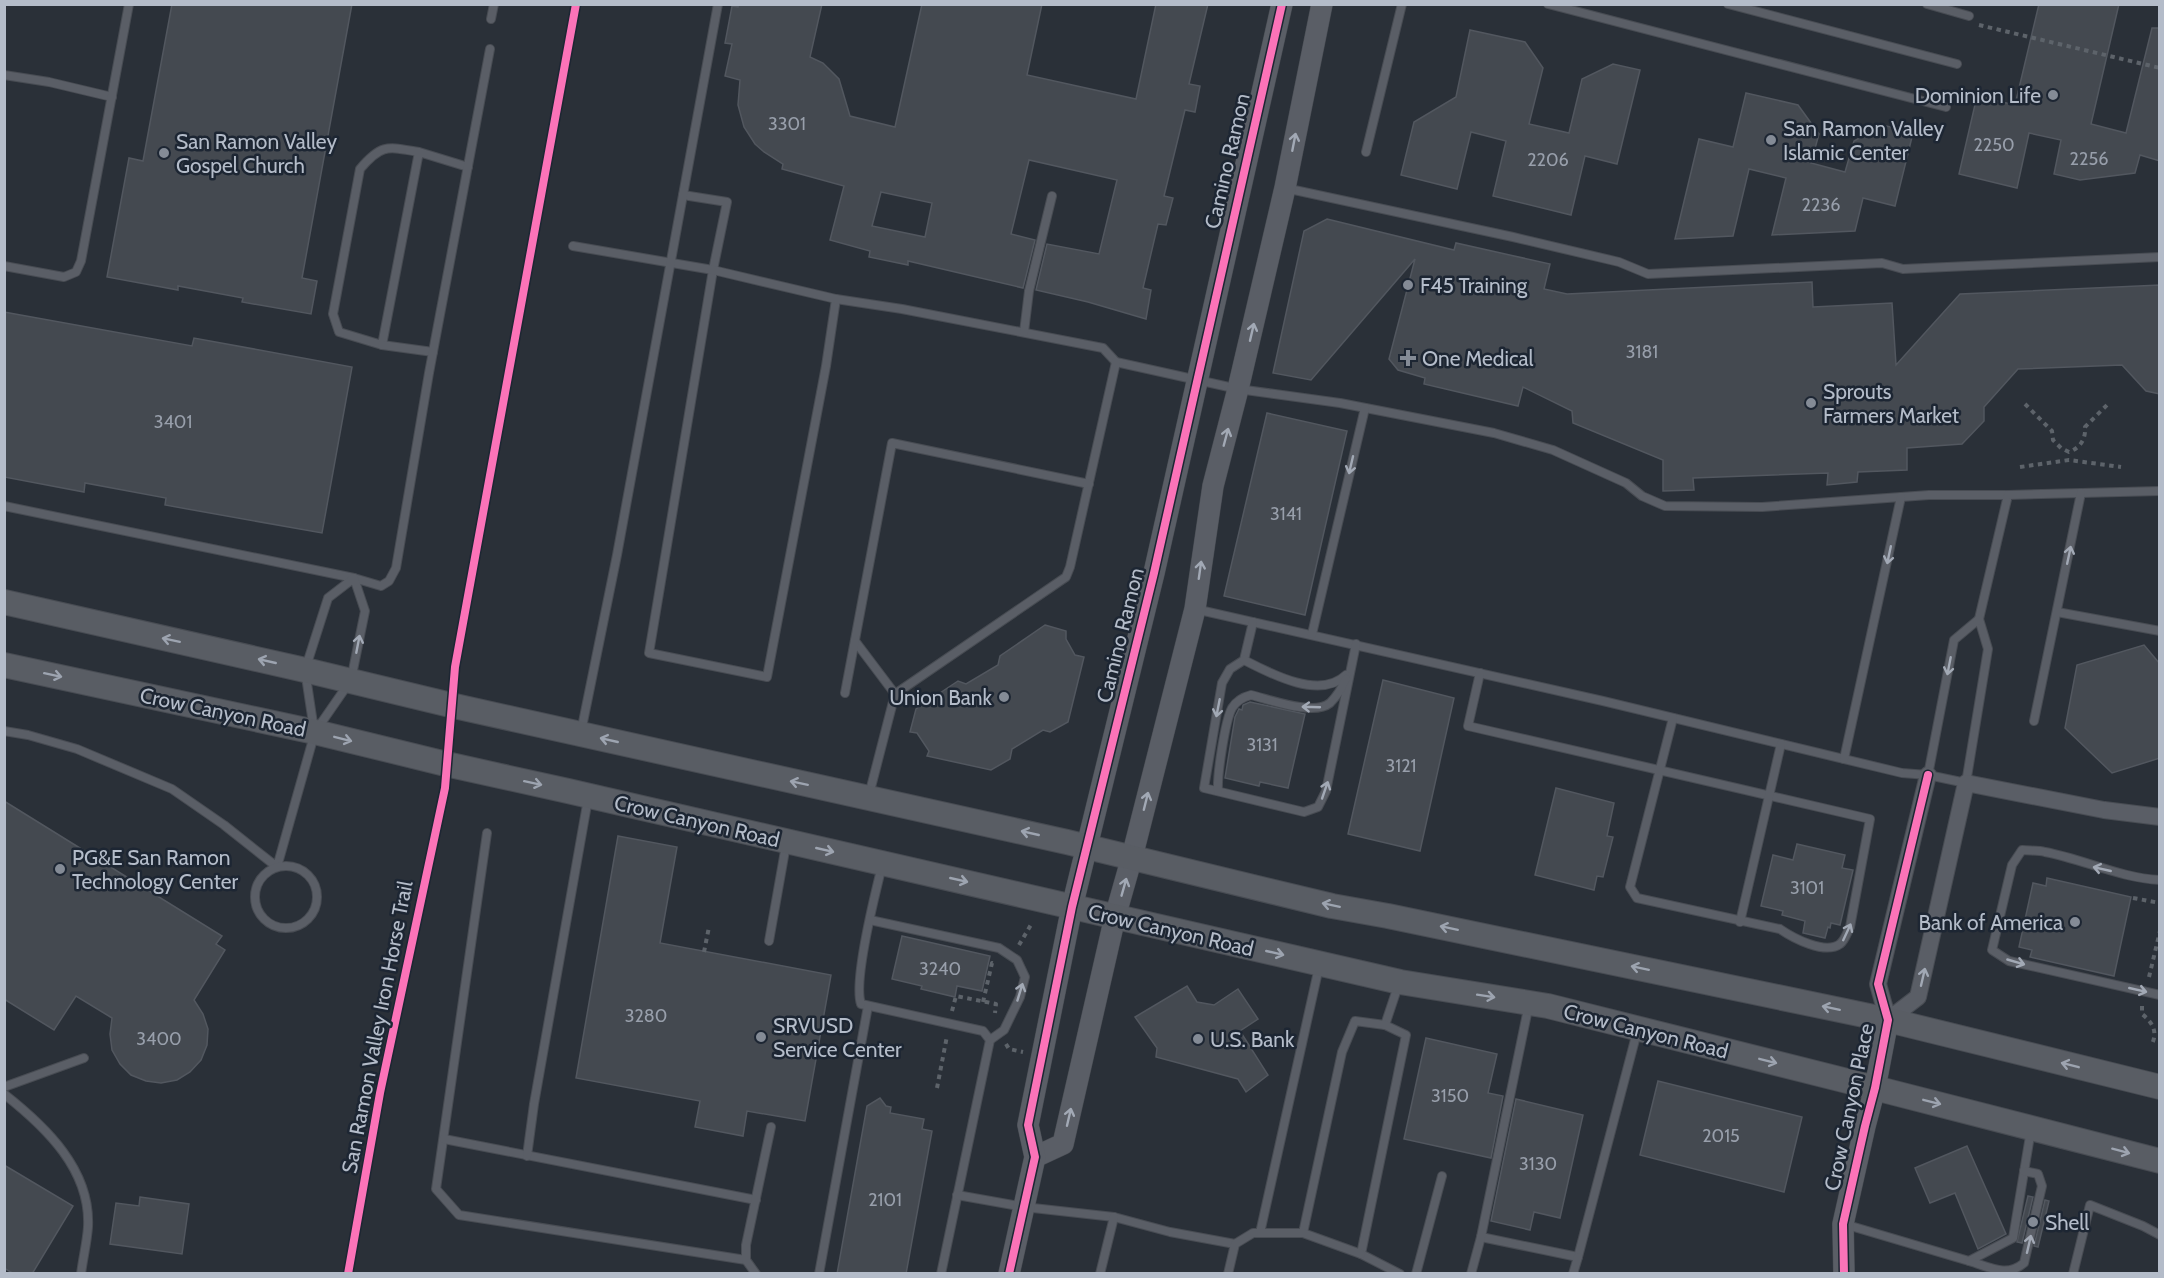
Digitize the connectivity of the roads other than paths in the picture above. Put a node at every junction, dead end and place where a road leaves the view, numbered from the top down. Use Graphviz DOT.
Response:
graph roads {
  1 [pos="129,4"];
  2 [pos="494,4"];
  3 [pos="718,4"];
  4 [pos="1282,4"];
  5 [pos="1322,4"];
  6 [pos="1402,4"];
  7 [pos="1548,4"];
  8 [pos="1728,4"];
  9 [pos="1927,4"];
  10 [pos="491,19"];
  11 [pos="1969,19"];
  12 [pos="490,49"];
  13 [pos="1957,64"];
  14 [pos="4,75"];
  15 [pos="112,97"];
  16 [pos="1946,107"];
  17 [pos="1366,152"];
  18 [pos="419,153"];
  19 [pos="468,167"];
  20 [pos="1285,188"];
  21 [pos="683,195"];
  22 [pos="1052,196"];
  23 [pos="573,246"];
  24 [pos="2160,257"];
  25 [pos="671,262"];
  26 [pos="4,266"];
  27 [pos="713,270"];
  28 [pos="836,299"];
  29 [pos="1024,332"];
  30 [pos="382,345"];
  31 [pos="434,352"];
  32 [pos="1116,362"];
  33 [pos="1196,378"];
  34 [pos="1238,389"];
  35 [pos="1365,408"];
  36 [pos="1089,484"];
  37 [pos="2160,491"];
  38 [pos="2081,493"];
  39 [pos="2008,495"];
  40 [pos="1900,497"];
  41 [pos="4,506"];
  42 [pos="354,579"];
  43 [pos="4,602"];
  44 [pos="1195,609"];
  45 [pos="2057,612"];
  46 [pos="1979,619"];
  47 [pos="1253,622"];
  48 [pos="2160,631"];
  49 [pos="1312,634"];
  50 [pos="855,641"];
  51 [pos="1356,644"];
  52 [pos="1244,660"];
  53 [pos="4,665"];
  54 [pos="305,670"];
  55 [pos="1350,671"];
  56 [pos="1480,673"];
  57 [pos="351,680"];
  58 [pos="845,693"];
  59 [pos="895,694"];
  60 [pos="1672,718"];
  61 [pos="2034,721"];
  62 [pos="4,731"];
  63 [pos="315,732"];
  64 [pos="581,733"];
  65 [pos="1781,744"];
  66 [pos="1845,759"];
  67 [pos="1659,770"];
  68 [pos="1928,775"];
  69 [pos="1966,783"];
  70 [pos="1218,791"];
  71 [pos="1769,795"];
  72 [pos="589,796"];
  73 [pos="869,797"];
  74 [pos="2160,817"];
  75 [pos="487,833"];
  76 [pos="787,841"];
  77 [pos="1087,846"];
  78 [pos="1132,858"];
  79 [pos="882,863"];
  80 [pos="278,867"];
  81 [pos="2160,880"];
  82 [pos="1072,907"];
  83 [pos="1115,917"];
  84 [pos="870,920"];
  85 [pos="1740,922"];
  86 [pos="769,941"];
  87 [pos="1319,963"];
  88 [pos="1400,982"];
  89 [pos="2160,995"];
  90 [pos="1529,1003"];
  91 [pos="868,1006"];
  92 [pos="1888,1020"];
  93 [pos="1385,1025"];
  94 [pos="1638,1028"];
  95 [pos="990,1040"];
  96 [pos="84,1058"];
  97 [pos="4,1087"];
  98 [pos="2160,1087"];
  99 [pos="1875,1088"];
  100 [pos="4,1094"];
  101 [pos="771,1127"];
  102 [pos="2032,1128"];
  103 [pos="444,1139"];
  104 [pos="528,1156"];
  105 [pos="1035,1157"];
  106 [pos="2160,1161"];
  107 [pos="2024,1171"];
  108 [pos="1442,1176"];
  109 [pos="957,1195"];
  110 [pos="756,1200"];
  111 [pos="1024,1207"];
  112 [pos="1114,1217"];
  113 [pos="1843,1224"];
  114 [pos="1260,1233"];
  115 [pos="1303,1233"];
  116 [pos="2160,1235"];
  117 [pos="1481,1237"];
  118 [pos="1235,1244"];
  119 [pos="1361,1254"];
  120 [pos="1578,1257"];
  121 [pos="746,1260"];
  122 [pos="1969,1261"];
  123 [pos="81,1274"];
  124 [pos="756,1274"];
  125 [pos="819,1274"];
  126 [pos="941,1274"];
  127 [pos="1009,1274"];
  128 [pos="1100,1274"];
  129 [pos="1228,1274"];
  130 [pos="1400,1274"];
  131 [pos="1416,1274"];
  132 [pos="1471,1274"];
  133 [pos="1574,1274"];
  134 [pos="1844,1274"];
  135 [pos="2073,1274"];
  1 -- 15 [label="lane"];
  2 -- 10 [label="lane"];
  3 -- 21 [label="lane"];
  4 -- 33 [label="street, Camino Ramon"];
  20 -- 5 [label="street, one-way"];
  6 -- 17 [label="lane"];
  7 -- 16 [label="lane"];
  8 -- 13 [label="lane"];
  9 -- 11 [label="lane"];
  12 -- 19 [label="lane"];
  14 -- 15 [label="lane"];
  15 -- 26 [label="lane"];
  18 -- 19 [label="lane"];
  18 -- 30 [label="lane"];
  18 -- 30 [label="lane"];
  19 -- 31 [label="lane"];
  20 -- 24 [label="lane"];
  34 -- 20 [label="street, one-way"];
  21 -- 25 [label="lane"];
  21 -- 27 [label="lane"];
  22 -- 29 [label="lane"];
  23 -- 25 [label="lane"];
  25 -- 27 [label="lane"];
  25 -- 64 [label="lane"];
  27 -- 28 [label="lane"];
  27 -- 28 [label="lane"];
  28 -- 29 [label="lane"];
  29 -- 32 [label="lane"];
  30 -- 31 [label="lane"];
  31 -- 42 [label="lane"];
  32 -- 33 [label="lane"];
  32 -- 36 [label="lane"];
  33 -- 34 [label="lane"];
  33 -- 77 [label="street, Camino Ramon"];
  34 -- 35 [label="lane"];
  44 -- 34 [label="street, one-way"];
  35 -- 40 [label="lane"];
  35 -- 49 [label="lane, one-way"];
  36 -- 50 [label="lane"];
  36 -- 59 [label="lane"];
  37 -- 38 [label="lane"];
  38 -- 39 [label="lane"];
  45 -- 38 [label="lane, one-way"];
  39 -- 40 [label="lane"];
  39 -- 46 [label="lane"];
  40 -- 66 [label="lane, one-way"];
  41 -- 42 [label="lane"];
  42 -- 54 [label="lane"];
  57 -- 42 [label="lane, one-way"];
  54 -- 43 [label="main road, one-way"];
  44 -- 47 [label="lane"];
  78 -- 44 [label="street, one-way"];
  45 -- 48 [label="lane"];
  45 -- 61 [label="lane"];
  46 -- 68 [label="lane, one-way"];
  46 -- 69 [label="lane"];
  47 -- 49 [label="lane"];
  47 -- 52 [label="lane"];
  49 -- 51 [label="lane"];
  50 -- 58 [label="lane"];
  50 -- 59 [label="lane"];
  51 -- 55 [label="lane"];
  51 -- 56 [label="lane"];
  52 -- 55 [label="lane"];
  52 -- 70 [label="lane, one-way"];
  53 -- 63 [label="main road, Crow Canyon Road, one-way"];
  54 -- 57 [label="main road"];
  54 -- 63 [label="lane"];
  55 -- 70 [label="lane, one-way"];
  70 -- 55 [label="lane, one-way"];
  56 -- 60 [label="lane"];
  56 -- 67 [label="lane"];
  57 -- 63 [label="lane"];
  57 -- 64 [label="main road"];
  59 -- 73 [label="lane"];
  60 -- 65 [label="lane"];
  60 -- 67 [label="lane"];
  62 -- 80 [label="lane"];
  63 -- 72 [label="main road, Crow Canyon Road, one-way"];
  63 -- 80 [label="lane"];
  73 -- 64 [label="main road, one-way"];
  65 -- 66 [label="lane"];
  65 -- 71 [label="lane"];
  66 -- 68 [label="lane"];
  67 -- 71 [label="lane"];
  67 -- 85 [label="lane"];
  68 -- 69 [label="lane"];
  68 -- 92 [label="street, Crow Canyon Place"];
  69 -- 74 [label="street"];
  92 -- 69 [label="street, Crow Canyon Place, one-way"];
  71 -- 85 [label="lane"];
  85 -- 71 [label="lane, one-way"];
  72 -- 76 [label="main road, Crow Canyon Road"];
  72 -- 104 [label="lane"];
  77 -- 73 [label="main road, one-way"];
  75 -- 103 [label="lane"];
  76 -- 79 [label="main road, Crow Canyon Road, one-way"];
  76 -- 86 [label="lane"];
  77 -- 78 [label="main road"];
  77 -- 82 [label="street, Camino Ramon"];
  83 -- 78 [label="street, one-way"];
  92 -- 78 [label="main road, one-way"];
  79 -- 82 [label="main road, Crow Canyon Road, one-way"];
  79 -- 84 [label="lane"];
  80 -- 80 [label="lane"];
  81 -- 89 [label="lane, one-way"];
  82 -- 83 [label="main road, Crow Canyon Road"];
  82 -- 105 [label="street, Camino Ramon"];
  83 -- 87 [label="main road, Crow Canyon Road, one-way"];
  105 -- 83 [label="street, one-way"];
  84 -- 91 [label="lane"];
  95 -- 84 [label="lane, one-way"];
  87 -- 88 [label="main road, Crow Canyon Road"];
  87 -- 114 [label="lane"];
  88 -- 90 [label="main road, Crow Canyon Road, one-way"];
  88 -- 93 [label="lane"];
  90 -- 94 [label="main road, Crow Canyon Road"];
  90 -- 117 [label="lane"];
  91 -- 95 [label="lane"];
  91 -- 125 [label="lane"];
  98 -- 92 [label="main road, one-way"];
  92 -- 99 [label="street, Crow Canyon Place"];
  93 -- 115 [label="lane"];
  93 -- 119 [label="lane"];
  94 -- 99 [label="main road, Crow Canyon Road, one-way"];
  94 -- 120 [label="lane"];
  95 -- 109 [label="lane"];
  96 -- 97 [label="lane"];
  99 -- 102 [label="main road, Crow Canyon Road, one-way"];
  99 -- 113 [label="street, Crow Canyon Place"];
  100 -- 123 [label="lane"];
  101 -- 110 [label="lane"];
  102 -- 106 [label="main road, Crow Canyon Road, one-way"];
  102 -- 107 [label="lane"];
  103 -- 104 [label="lane"];
  103 -- 121 [label="lane"];
  104 -- 110 [label="lane"];
  105 -- 111 [label="street, Camino Ramon"];
  107 -- 122 [label="lane"];
  122 -- 107 [label="lane, one-way"];
  108 -- 131 [label="lane"];
  109 -- 111 [label="lane"];
  109 -- 126 [label="lane"];
  110 -- 121 [label="lane"];
  111 -- 112 [label="lane"];
  111 -- 127 [label="street, Camino Ramon"];
  112 -- 118 [label="lane"];
  112 -- 128 [label="lane"];
  113 -- 122 [label="lane"];
  113 -- 134 [label="street, Crow Canyon Place"];
  114 -- 115 [label="lane"];
  114 -- 118 [label="lane"];
  115 -- 119 [label="lane"];
  116 -- 135 [label="lane"];
  117 -- 120 [label="lane"];
  117 -- 132 [label="lane"];
  118 -- 129 [label="lane"];
  119 -- 130 [label="lane"];
  120 -- 133 [label="lane"];
  121 -- 124 [label="lane"];
}
